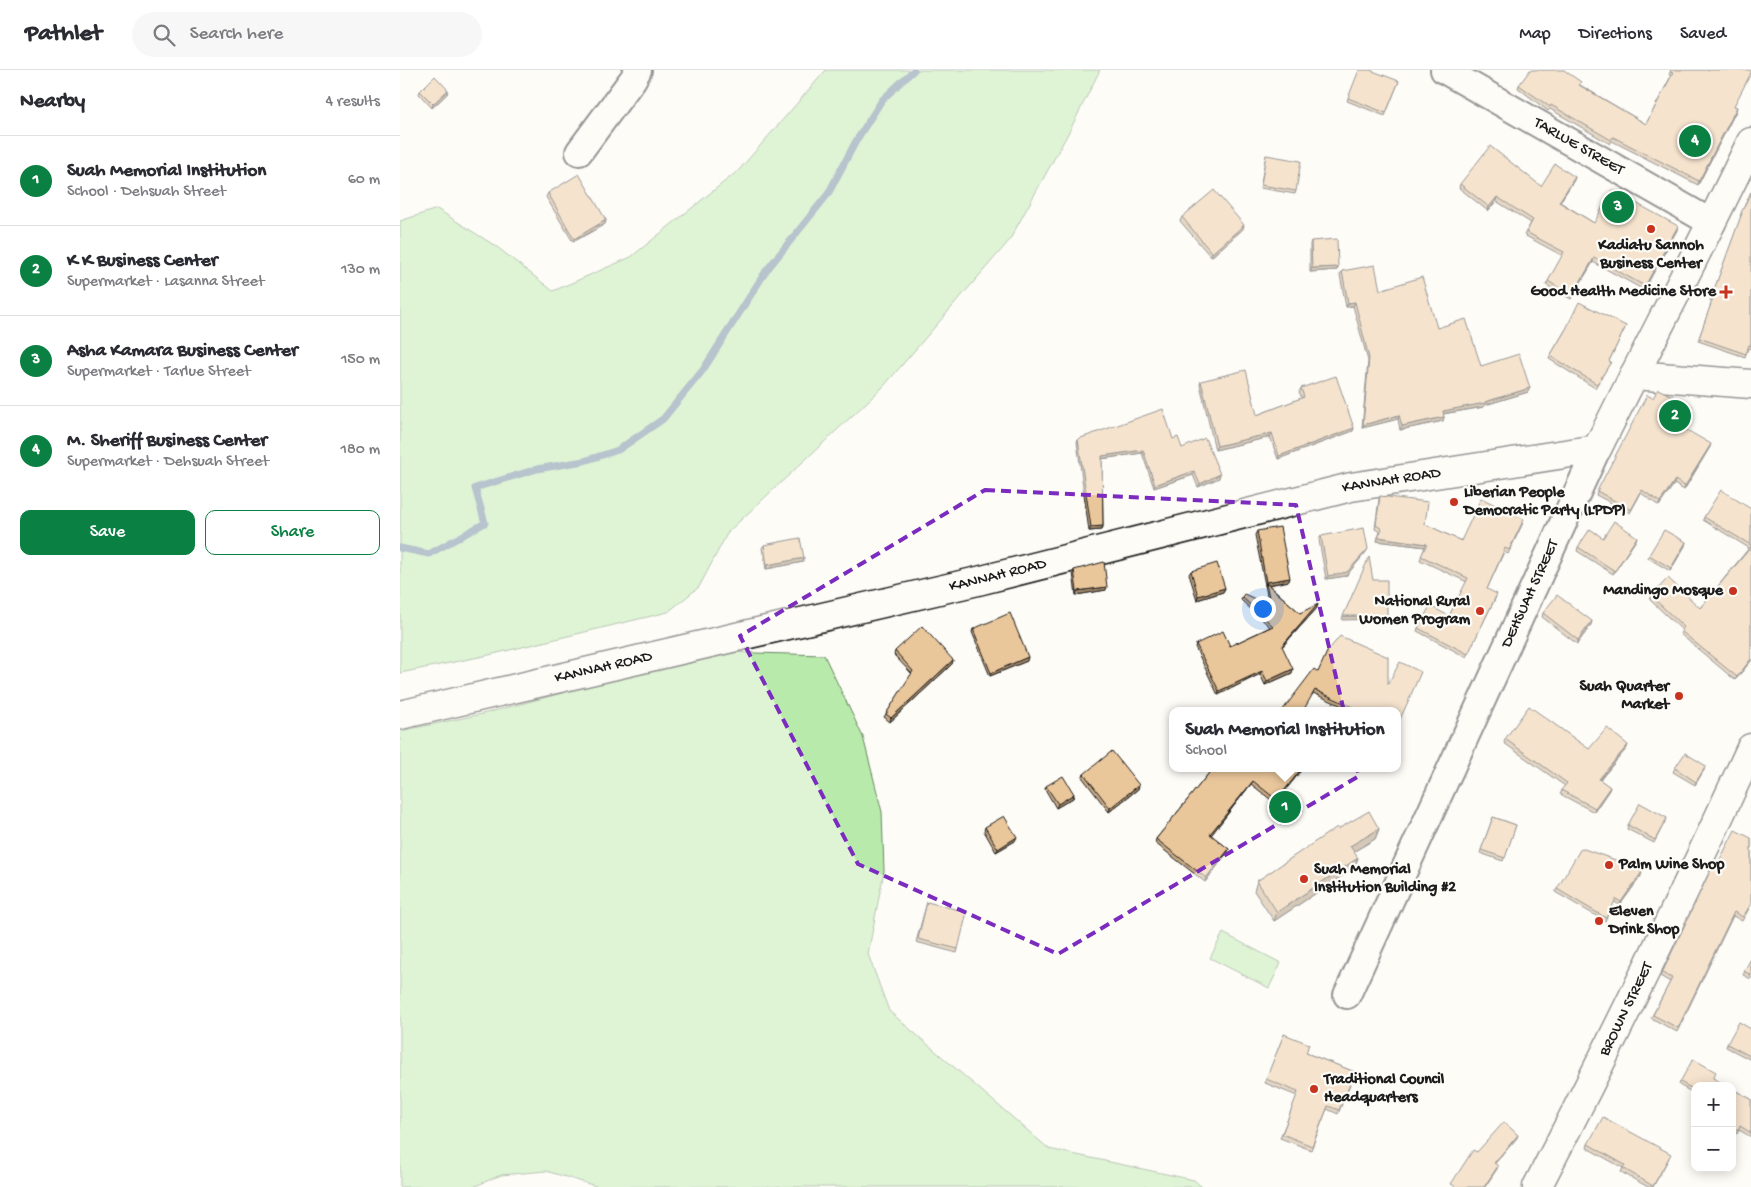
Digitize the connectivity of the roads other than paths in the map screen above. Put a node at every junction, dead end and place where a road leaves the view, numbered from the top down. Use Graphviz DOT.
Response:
graph roads {
  1 [pos="638,70"];
  2 [pos="1444,70"];
  3 [pos="1751,142"];
  4 [pos="579,152"];
  5 [pos="1712,223"];
  6 [pos="1634,374"];
  7 [pos="1751,384"];
  8 [pos="1597,448"];
  9 [pos="400,715"];
  10 [pos="1751,748"];
  11 [pos="1347,995"];
  12 [pos="1537,1187"];
  1 -- 4 [label="street"];
  2 -- 5 [label="street, TARLUE STREET"];
  3 -- 5 [label="street, DEHSUAH STREET"];
  5 -- 6 [label="street, DEHSUAH STREET"];
  6 -- 7 [label="street"];
  6 -- 8 [label="street, DEHSUAH STREET"];
  8 -- 9 [label="street, KANNAH ROAD"];
  8 -- 11 [label="street, DEHSUAH STREET"];
  10 -- 12 [label="street, BROWN STREET"];
}
